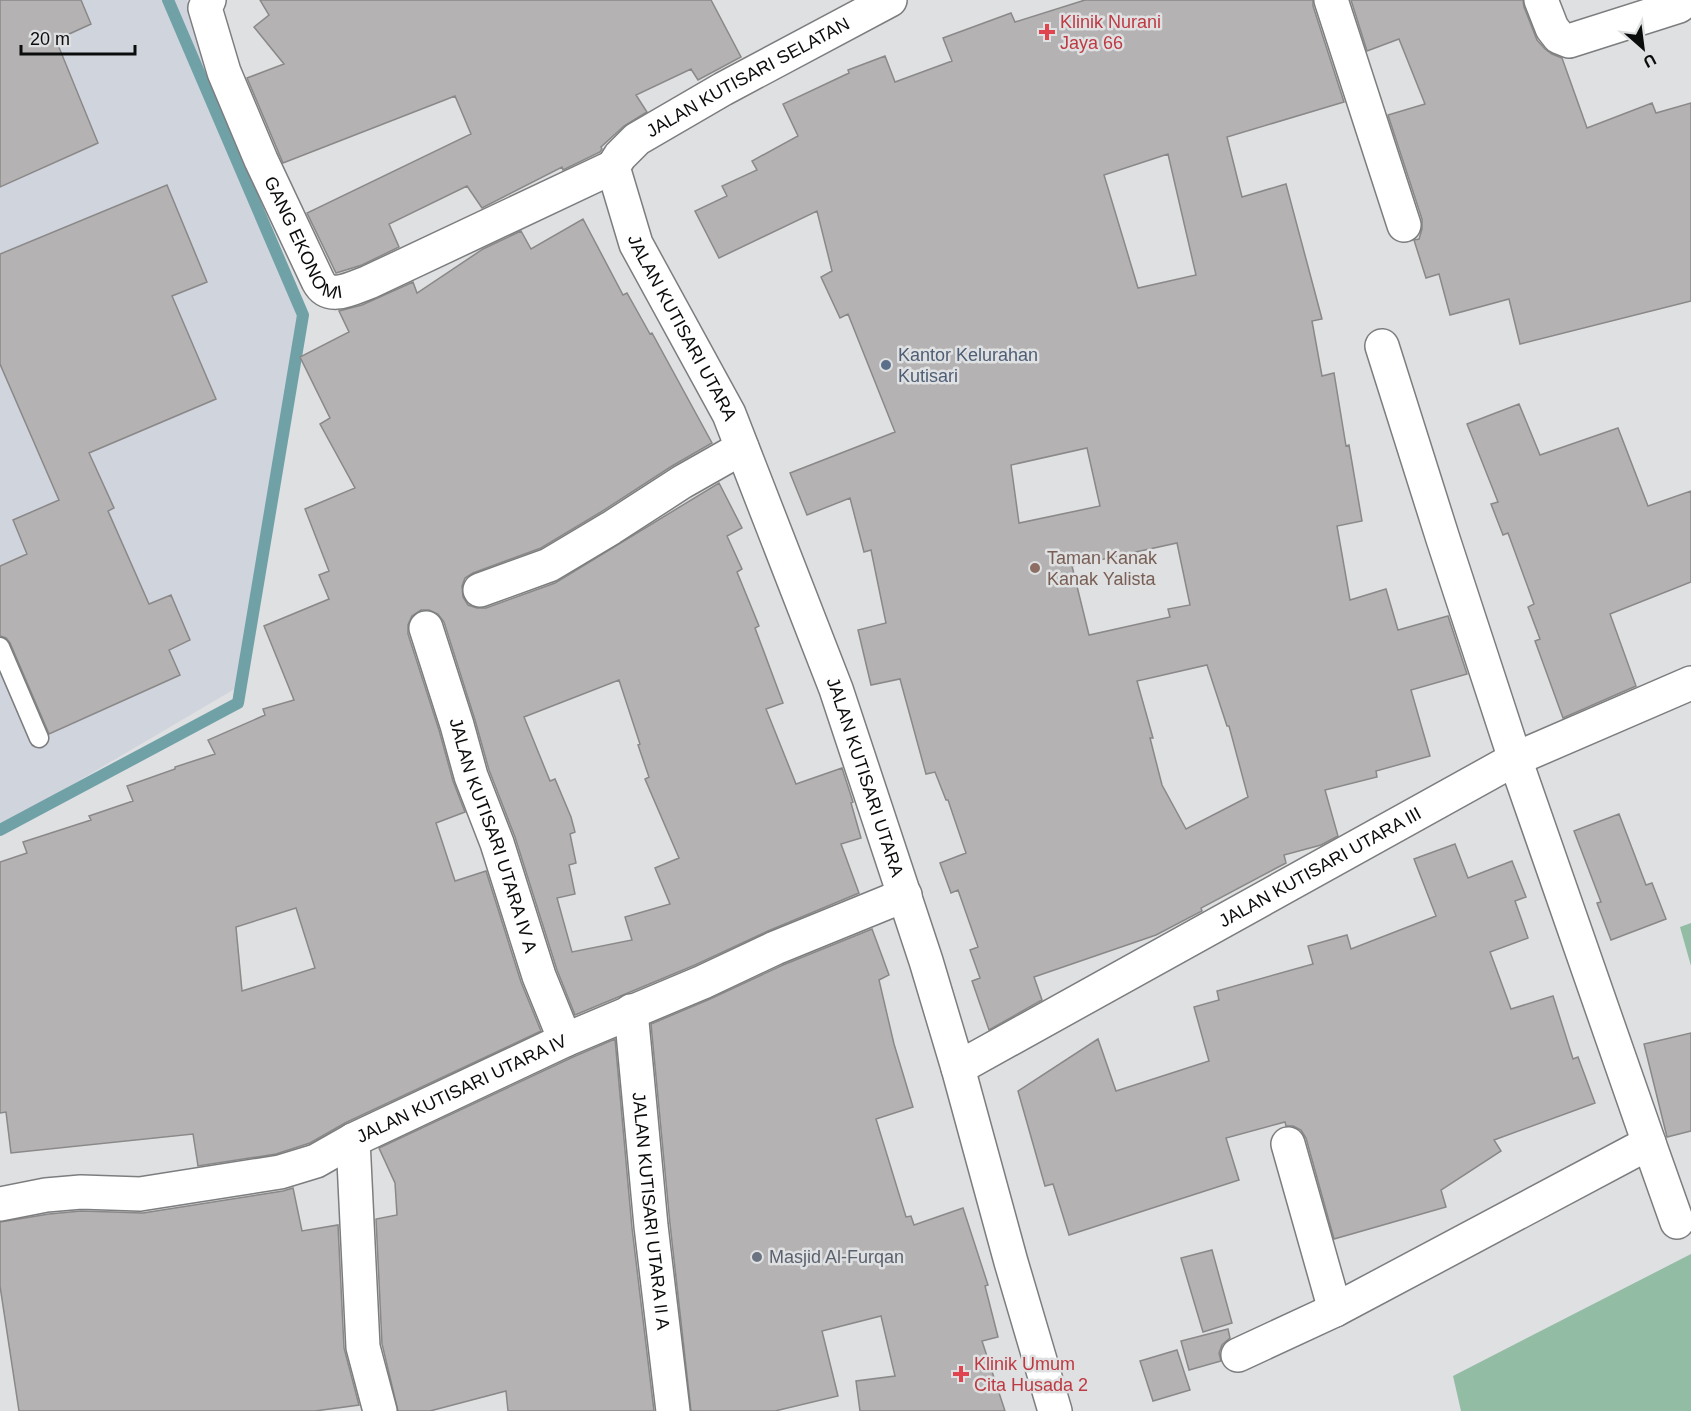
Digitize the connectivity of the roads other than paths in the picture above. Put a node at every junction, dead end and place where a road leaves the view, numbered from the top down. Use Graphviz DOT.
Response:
graph roads {
  1 [pos="209,0"];
  2 [pos="891,0"];
  3 [pos="1331,0"];
  4 [pos="1541,0"];
  5 [pos="1679,6"];
  6 [pos="613,167"];
  7 [pos="1404,225"];
  8 [pos="1382,346"];
  9 [pos="742,448"];
  10 [pos="480,590"];
  11 [pos="426,628"];
  12 [pos="0,646"];
  13 [pos="1691,683"];
  14 [pos="39,738"];
  15 [pos="1515,759"];
  16 [pos="905,895"];
  17 [pos="631,1011"];
  18 [pos="565,1040"];
  19 [pos="958,1068"];
  20 [pos="353,1140"];
  21 [pos="1649,1143"];
  22 [pos="1288,1144"];
  23 [pos="0,1204"];
  24 [pos="1677,1222"];
  25 [pos="1335,1310"];
  26 [pos="1238,1355"];
  27 [pos="380,1411"];
  28 [pos="673,1411"];
  29 [pos="1054,1411"];
  1 -- 6 [label="street, GANG EKONOMI"];
  2 -- 6 [label="street, JALAN KUTISARI SELATAN"];
  3 -- 7 [label="street"];
  4 -- 5 [label="street"];
  6 -- 9 [label="street, JALAN KUTISARI UTARA"];
  8 -- 15 [label="street"];
  9 -- 10 [label="street"];
  9 -- 16 [label="street, JALAN KUTISARI UTARA"];
  11 -- 18 [label="street, JALAN KUTISARI UTARA IV A"];
  12 -- 14 [label="lane"];
  13 -- 15 [label="street, JALAN KUTISARI UTARA III"];
  15 -- 19 [label="street, JALAN KUTISARI UTARA III"];
  15 -- 21 [label="street"];
  16 -- 17 [label="street, JALAN KUTISARI UTARA IV"];
  16 -- 19 [label="street, JALAN KUTISARI UTARA"];
  17 -- 18 [label="street, JALAN KUTISARI UTARA IV"];
  17 -- 28 [label="street, JALAN KUTISARI UTARA II A"];
  18 -- 20 [label="street, JALAN KUTISARI UTARA IV"];
  19 -- 29 [label="street, JALAN KUTISARI UTARA"];
  20 -- 23 [label="street, JALAN KUTISARI UTARA IV"];
  20 -- 27 [label="street"];
  21 -- 24 [label="street"];
  21 -- 25 [label="street"];
  22 -- 25 [label="street"];
  25 -- 26 [label="street"];
}
